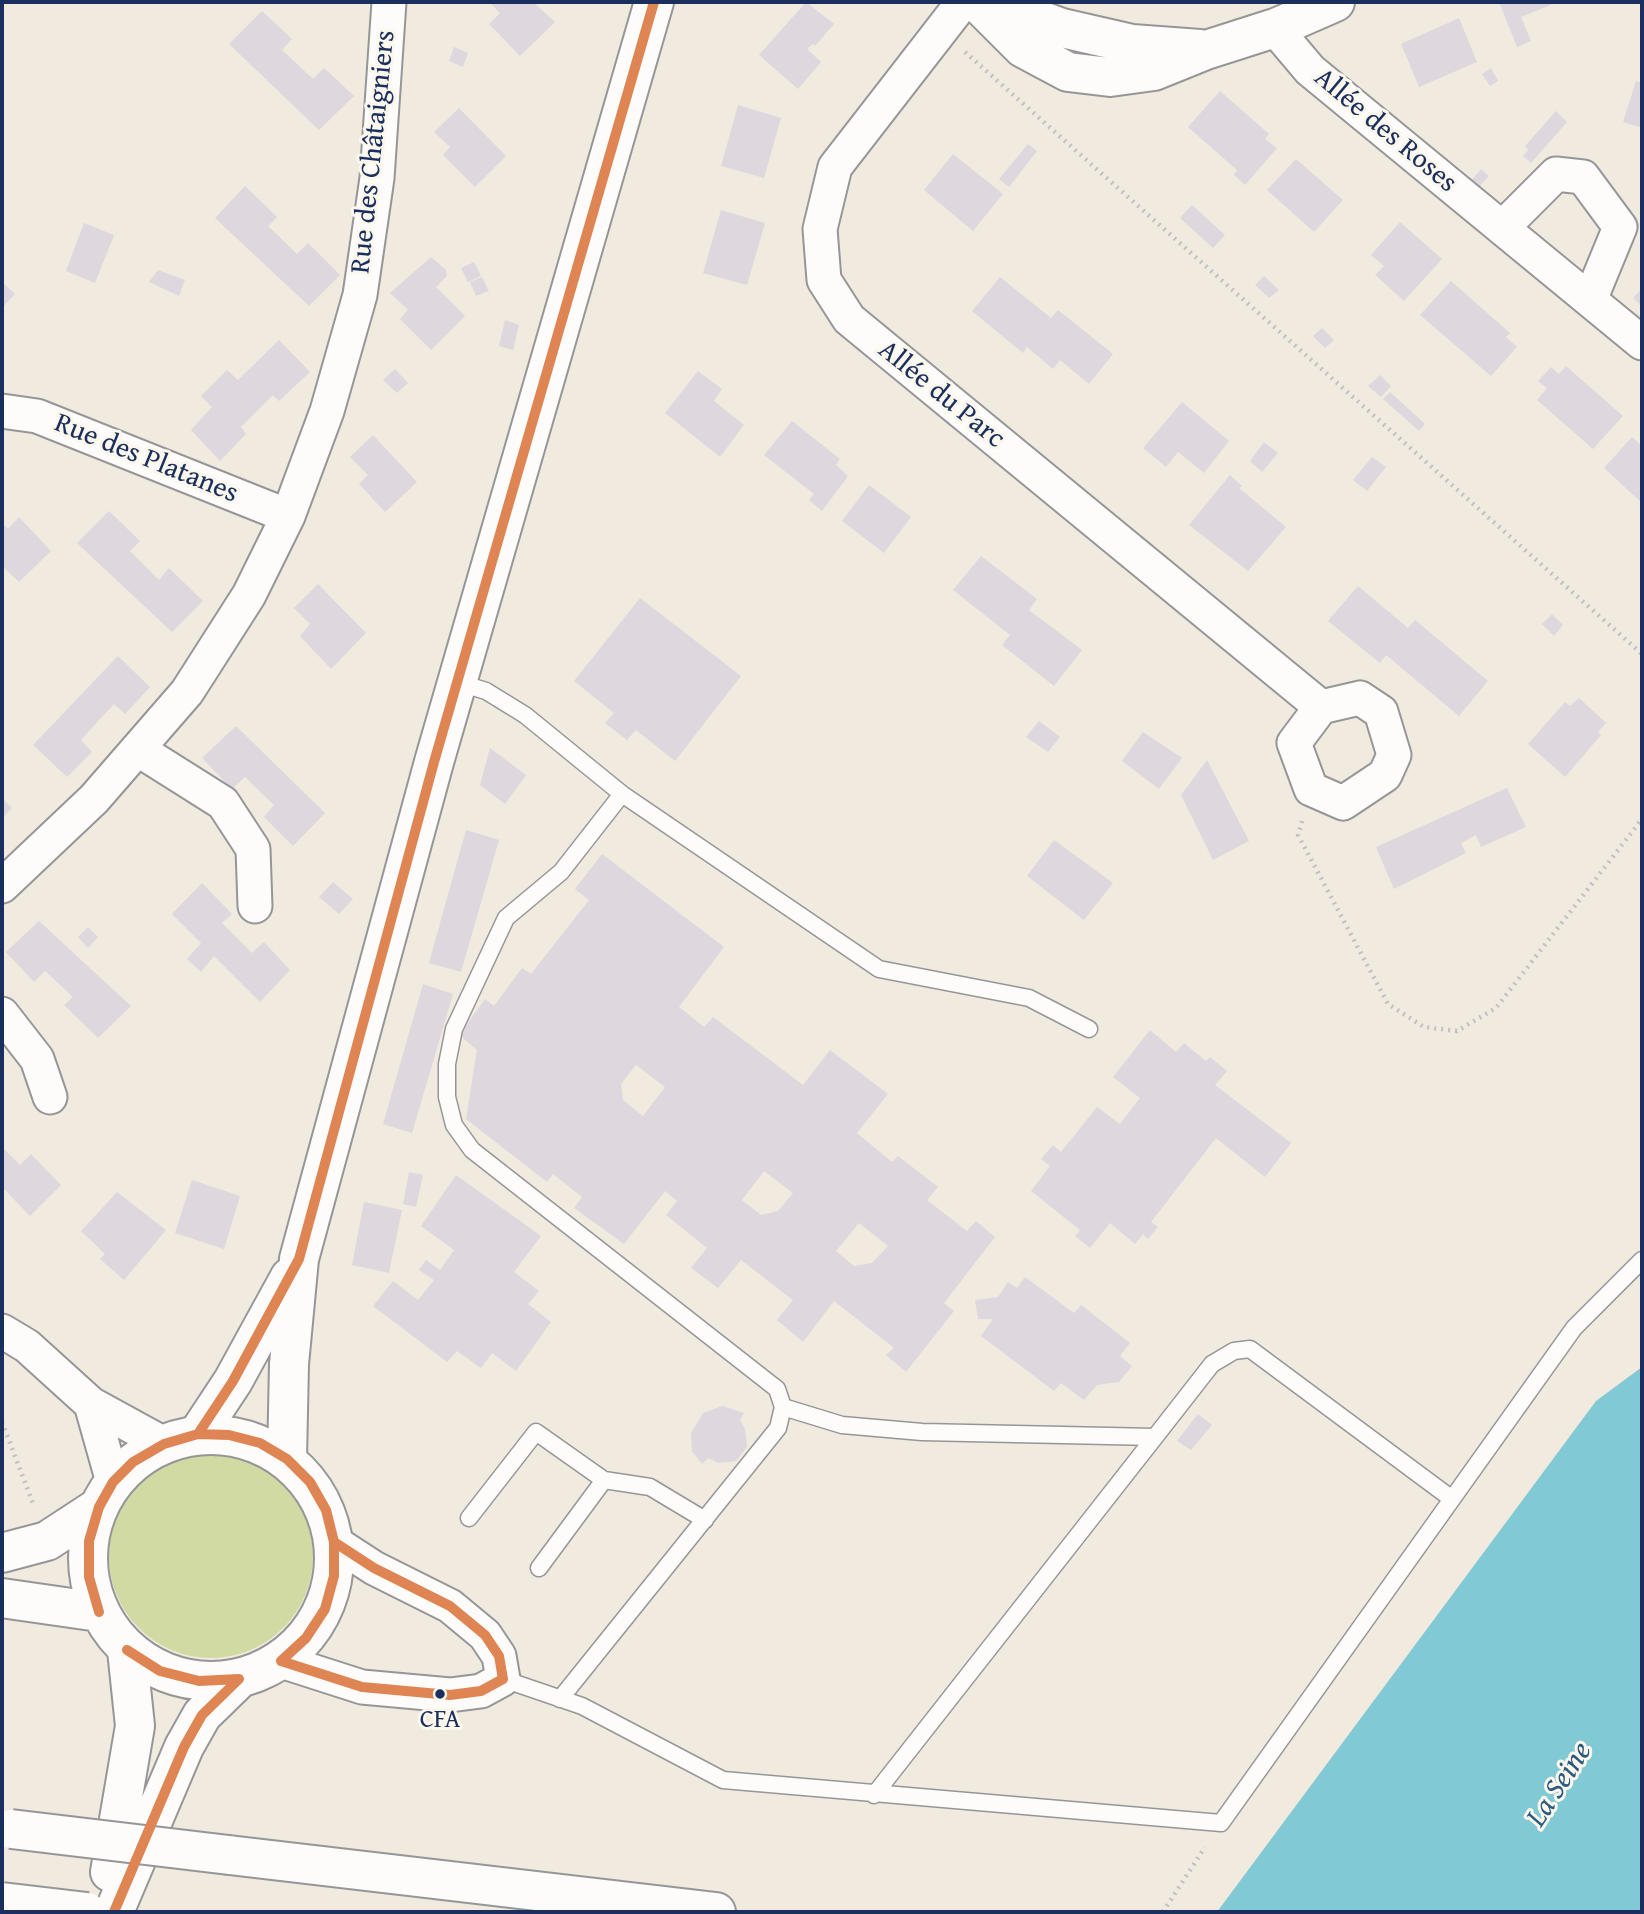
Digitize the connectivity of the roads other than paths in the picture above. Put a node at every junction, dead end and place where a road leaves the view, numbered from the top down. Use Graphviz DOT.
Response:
graph roads {
  1 [pos="388,2"];
  2 [pos="654,2"];
  3 [pos="963,2"];
  4 [pos="977,2"];
  5 [pos="990,2"];
  6 [pos="1335,2"];
  7 [pos="1278,26"];
  8 [pos="1206,50"];
  9 [pos="1502,228"];
  10 [pos="1590,300"];
  11 [pos="1642,343"];
  12 [pos="2,411"];
  13 [pos="288,516"];
  14 [pos="457,682"];
  15 [pos="1321,707"];
  16 [pos="139,750"];
  17 [pos="622,794"];
  18 [pos="2,886"];
  19 [pos="255,906"];
  20 [pos="2,1014"];
  21 [pos="1089,1029"];
  22 [pos="50,1097"];
  23 [pos="299,1259"];
  24 [pos="1642,1260"];
  25 [pos="2,1331"];
  26 [pos="92,1404"];
  27 [pos="783,1407"];
  28 [pos="1155,1437"];
  29 [pos="181,1439"];
  30 [pos="287,1459"];
  31 [pos="604,1480"];
  32 [pos="106,1494"];
  33 [pos="1452,1499"];
  34 [pos="469,1518"];
  35 [pos="705,1520"];
  36 [pos="334,1542"];
  37 [pos="2,1553"];
  38 [pos="539,1568"];
  39 [pos="2,1598"];
  40 [pos="99,1612"];
  41 [pos="127,1650"];
  42 [pos="281,1661"];
  43 [pos="239,1679"];
  44 [pos="503,1679"];
  45 [pos="560,1699"];
  46 [pos="874,1795"];
  47 [pos="6,1829"];
  48 [pos="2,1902"];
  49 [pos="87,1912"];
  50 [pos="102,1912"];
  51 [pos="114,1912"];
  52 [pos="716,1912"];
  1 -- 13 [label="street, Rue des Châtaigniers"];
  2 -- 14 [label="main road"];
  3 -- 15 [label="street, Allée du Parc"];
  4 -- 8 [label="main road"];
  5 -- 8 [label="main road"];
  6 -- 7 [label="main road"];
  7 -- 8 [label="main road"];
  7 -- 9 [label="street, Allée des Roses"];
  9 -- 10 [label="street, Allée des Roses"];
  9 -- 10 [label="street"];
  10 -- 11 [label="street, Allée des Roses"];
  12 -- 13 [label="street, Rue des Platanes"];
  13 -- 16 [label="street, Rue des Châtaigniers"];
  14 -- 17 [label="lane"];
  14 -- 23 [label="main road"];
  15 -- 15 [label="street"];
  16 -- 18 [label="street, Rue des Châtaigniers"];
  16 -- 19 [label="street"];
  17 -- 21 [label="lane"];
  17 -- 27 [label="lane"];
  20 -- 22 [label="street"];
  23 -- 29 [label="main road"];
  23 -- 30 [label="main road"];
  24 -- 33 [label="lane"];
  25 -- 26 [label="street"];
  26 -- 29 [label="street"];
  26 -- 32 [label="street"];
  27 -- 28 [label="lane"];
  27 -- 35 [label="lane"];
  28 -- 33 [label="lane"];
  28 -- 46 [label="lane"];
  29 -- 30 [label="main road"];
  29 -- 32 [label="main road"];
  30 -- 36 [label="main road"];
  31 -- 34 [label="lane"];
  31 -- 35 [label="lane"];
  31 -- 38 [label="lane"];
  32 -- 37 [label="main road"];
  32 -- 40 [label="main road"];
  33 -- 46 [label="lane"];
  35 -- 45 [label="lane"];
  36 -- 42 [label="main road"];
  36 -- 44 [label="street"];
  39 -- 40 [label="main road"];
  40 -- 41 [label="main road"];
  41 -- 43 [label="main road"];
  41 -- 50 [label="main road"];
  42 -- 43 [label="main road"];
  42 -- 44 [label="street"];
  43 -- 51 [label="main road"];
  44 -- 45 [label="lane"];
  45 -- 46 [label="lane"];
  47 -- 52 [label="main road, bridge"];
  48 -- 49 [label="main road, bridge"];
}
